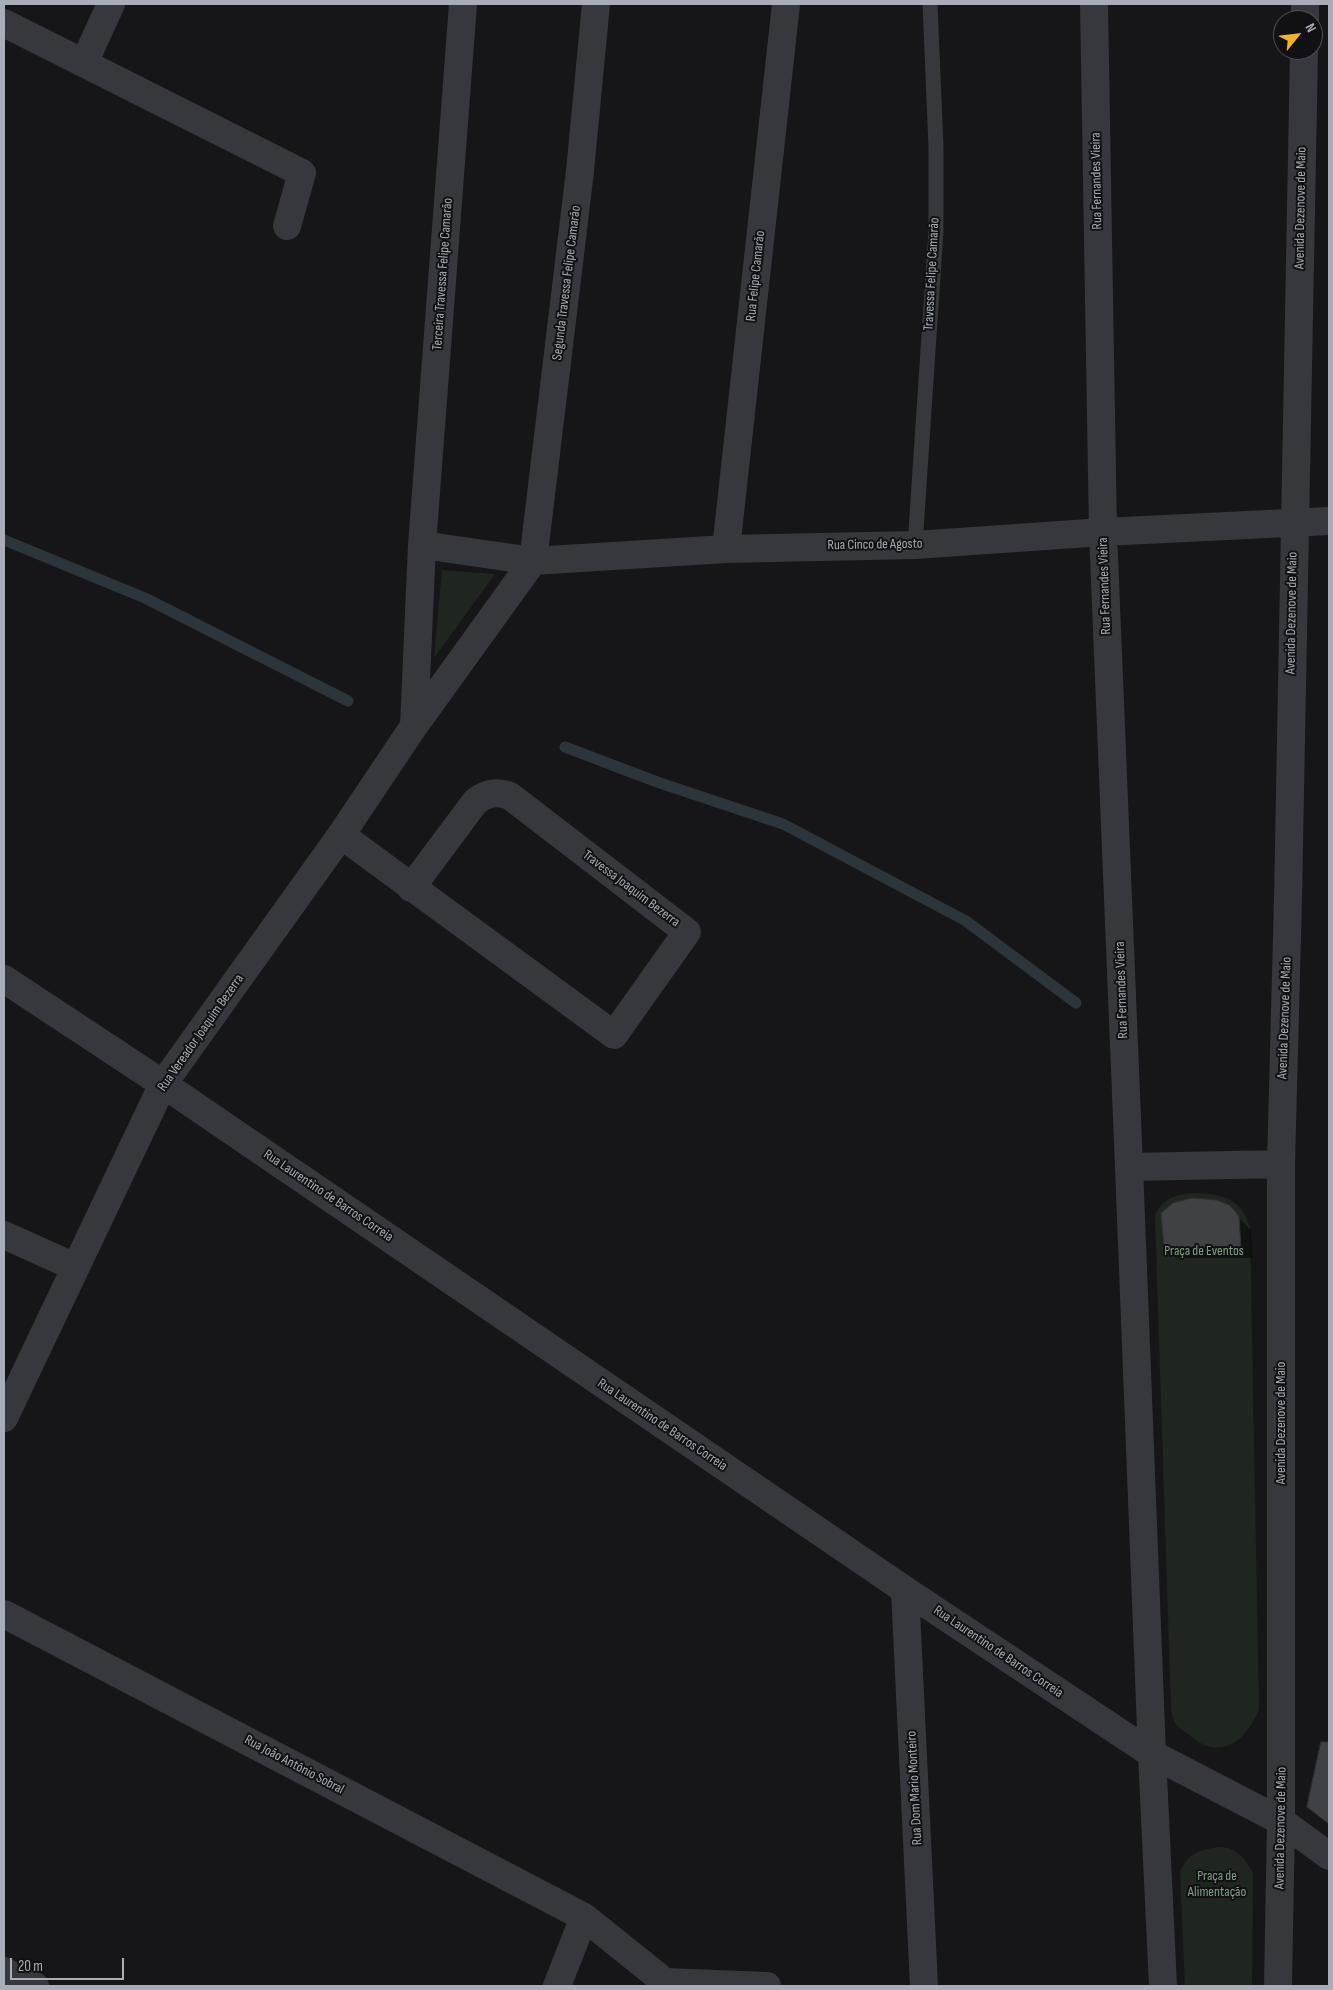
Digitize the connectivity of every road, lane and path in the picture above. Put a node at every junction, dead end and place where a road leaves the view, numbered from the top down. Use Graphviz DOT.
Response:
graph roads {
  1 [pos="112,4"];
  2 [pos="463,4"];
  3 [pos="596,4"];
  4 [pos="786,4"];
  5 [pos="930,4"];
  6 [pos="1094,4"];
  7 [pos="4,23"];
  8 [pos="1304,60"];
  9 [pos="84,63"];
  10 [pos="287,226"];
  11 [pos="1329,520"];
  12 [pos="1294,521"];
  13 [pos="1103,532"];
  14 [pos="422,545"];
  15 [pos="915,545"];
  16 [pos="726,549"];
  17 [pos="533,561"];
  18 [pos="414,726"];
  19 [pos="341,835"];
  20 [pos="412,888"];
  21 [pos="4,979"];
  22 [pos="163,1084"];
  23 [pos="1281,1164"];
  24 [pos="1129,1167"];
  25 [pos="4,1235"];
  26 [pos="75,1267"];
  27 [pos="4,1418"];
  28 [pos="905,1590"];
  29 [pos="4,1614"];
  30 [pos="1152,1754"];
  31 [pos="1281,1821"];
  32 [pos="1329,1856"];
  33 [pos="584,1917"];
  34 [pos="4,1971"];
  35 [pos="35,1986"];
  36 [pos="557,1986"];
  37 [pos="767,1986"];
  38 [pos="924,1986"];
  39 [pos="1163,1986"];
  40 [pos="1278,1986"];
  1 -- 9 [label="street"];
  2 -- 14 [label="street, Terceira Travessa Felipe Camarão"];
  3 -- 17 [label="street, Segunda Travessa Felipe Camarão"];
  4 -- 16 [label="street, Rua Felipe Camarão"];
  5 -- 15 [label="lane, Travessa Felipe Camarão"];
  6 -- 13 [label="street, Rua Fernandes Vieira"];
  7 -- 9 [label="street"];
  8 -- 12 [label="street, Avenida Dezenove de Maio"];
  9 -- 10 [label="street"];
  11 -- 12 [label="street, Rua Cinco de Agosto"];
  12 -- 13 [label="street, Rua Cinco de Agosto"];
  12 -- 23 [label="street, Avenida Dezenove de Maio"];
  13 -- 15 [label="street, Rua Cinco de Agosto"];
  13 -- 24 [label="street, Rua Fernandes Vieira"];
  14 -- 17 [label="street, Rua Cinco de Agosto"];
  14 -- 18 [label="street, Terceira Travessa Felipe Camarão"];
  15 -- 16 [label="street, Rua Cinco de Agosto"];
  16 -- 17 [label="street, Rua Cinco de Agosto"];
  17 -- 18 [label="street, Rua Vereador Joaquim Bezerra"];
  18 -- 19 [label="street, Rua Vereador Joaquim Bezerra"];
  19 -- 20 [label="street, Travessa Joaquim Bezerra"];
  19 -- 22 [label="street, Rua Vereador Joaquim Bezerra"];
  20 -- 20 [label="street, Travessa Joaquim Bezerra"];
  21 -- 22 [label="street, Rua Laurentino de Barros Correia"];
  22 -- 26 [label="street, Rua Vereador Joaquim Bezerra"];
  22 -- 28 [label="street, Rua Laurentino de Barros Correia"];
  23 -- 24 [label="street"];
  23 -- 31 [label="street, Avenida Dezenove de Maio"];
  24 -- 30 [label="street"];
  25 -- 26 [label="street"];
  26 -- 27 [label="street, Rua Vereador Joaquim Bezerra"];
  28 -- 30 [label="street, Rua Laurentino de Barros Correia"];
  28 -- 38 [label="street, Rua Dom Mario Monteiro"];
  29 -- 33 [label="street, Rua João Antônio Sobral"];
  30 -- 31 [label="street, Rua Laurentino de Barros Correia"];
  30 -- 39 [label="street"];
  31 -- 32 [label="street, Rua Laurentino de Barros Correia"];
  31 -- 40 [label="street, Avenida Dezenove de Maio"];
  33 -- 36 [label="street"];
  33 -- 37 [label="street, Rua João Antônio Sobral"];
  34 -- 35 [label="street"];
}
